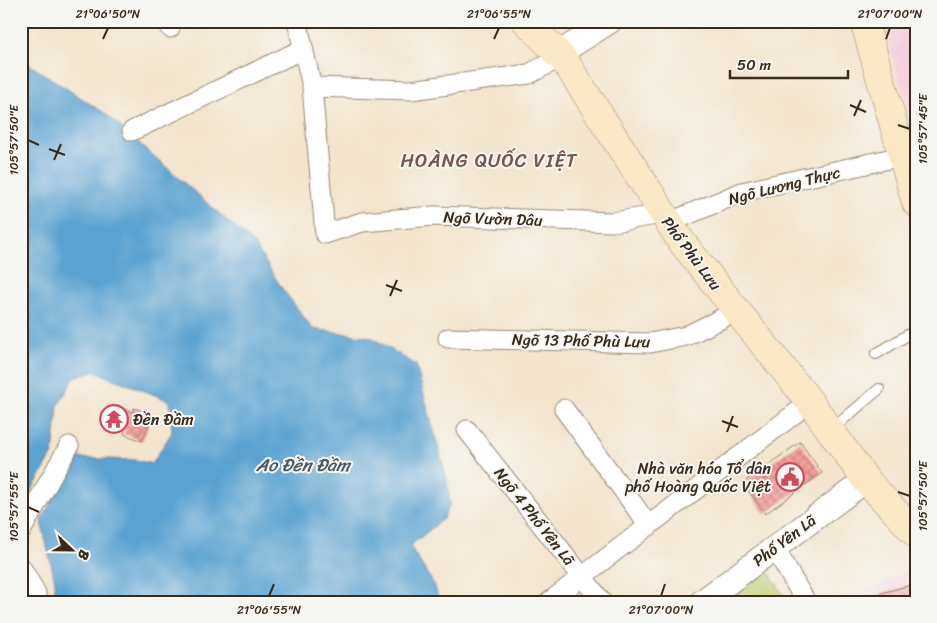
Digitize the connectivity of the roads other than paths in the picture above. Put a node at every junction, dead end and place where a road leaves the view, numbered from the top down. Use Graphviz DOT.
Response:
graph roads {
  1 [pos="297,21"];
  2 [pos="526,21"];
  3 [pos="610,21"];
  4 [pos="864,21"];
  5 [pos="304,49"];
  6 [pos="560,56"];
  7 [pos="312,87"];
  8 [pos="132,130"];
  9 [pos="905,145"];
  10 [pos="916,203"];
  11 [pos="666,218"];
  12 [pos="738,311"];
  13 [pos="916,330"];
  14 [pos="448,338"];
  15 [pos="876,354"];
  16 [pos="879,389"];
  17 [pos="810,402"];
  18 [pos="564,409"];
  19 [pos="467,430"];
  20 [pos="831,430"];
  21 [pos="69,446"];
  22 [pos="866,480"];
  23 [pos="648,526"];
  24 [pos="21,531"];
  25 [pos="916,534"];
  26 [pos="774,547"];
  27 [pos="21,567"];
  28 [pos="582,576"];
  29 [pos="37,602"];
  30 [pos="549,602"];
  31 [pos="602,602"];
  32 [pos="702,602"];
  33 [pos="806,602"];
  1 -- 5 [label="street"];
  2 -- 6 [label="main road, Phố Phù Lưu"];
  3 -- 6 [label="street"];
  4 -- 9 [label="main road"];
  5 -- 7 [label="street"];
  5 -- 8 [label="street"];
  6 -- 7 [label="street"];
  6 -- 11 [label="main road, Phố Phù Lưu"];
  7 -- 11 [label="street, Ngõ Vườn Dâu"];
  9 -- 10 [label="main road"];
  9 -- 11 [label="street, Ngõ Lương Thực"];
  11 -- 12 [label="main road, Phố Phù Lưu"];
  12 -- 14 [label="street, Ngõ 13 Phố Phù Lưu"];
  12 -- 17 [label="main road, Phố Phù Lưu"];
  13 -- 15 [label="lane"];
  16 -- 20 [label="lane"];
  17 -- 20 [label="main road, Phố Phù Lưu"];
  17 -- 23 [label="street"];
  18 -- 23 [label="street"];
  19 -- 28 [label="street, Ngõ 4 Phố Yên Lã"];
  20 -- 22 [label="main road, Phố Phù Lưu"];
  21 -- 24 [label="street"];
  22 -- 25 [label="main road, Phố Phù Lưu"];
  22 -- 26 [label="street, Phố Yên Lã"];
  23 -- 28 [label="street"];
  26 -- 32 [label="street, Phố Yên Lã"];
  26 -- 33 [label="street"];
  27 -- 29 [label="street"];
  28 -- 30 [label="street"];
  28 -- 31 [label="street, Ngõ 4 Phố Yên Lã"];
}
